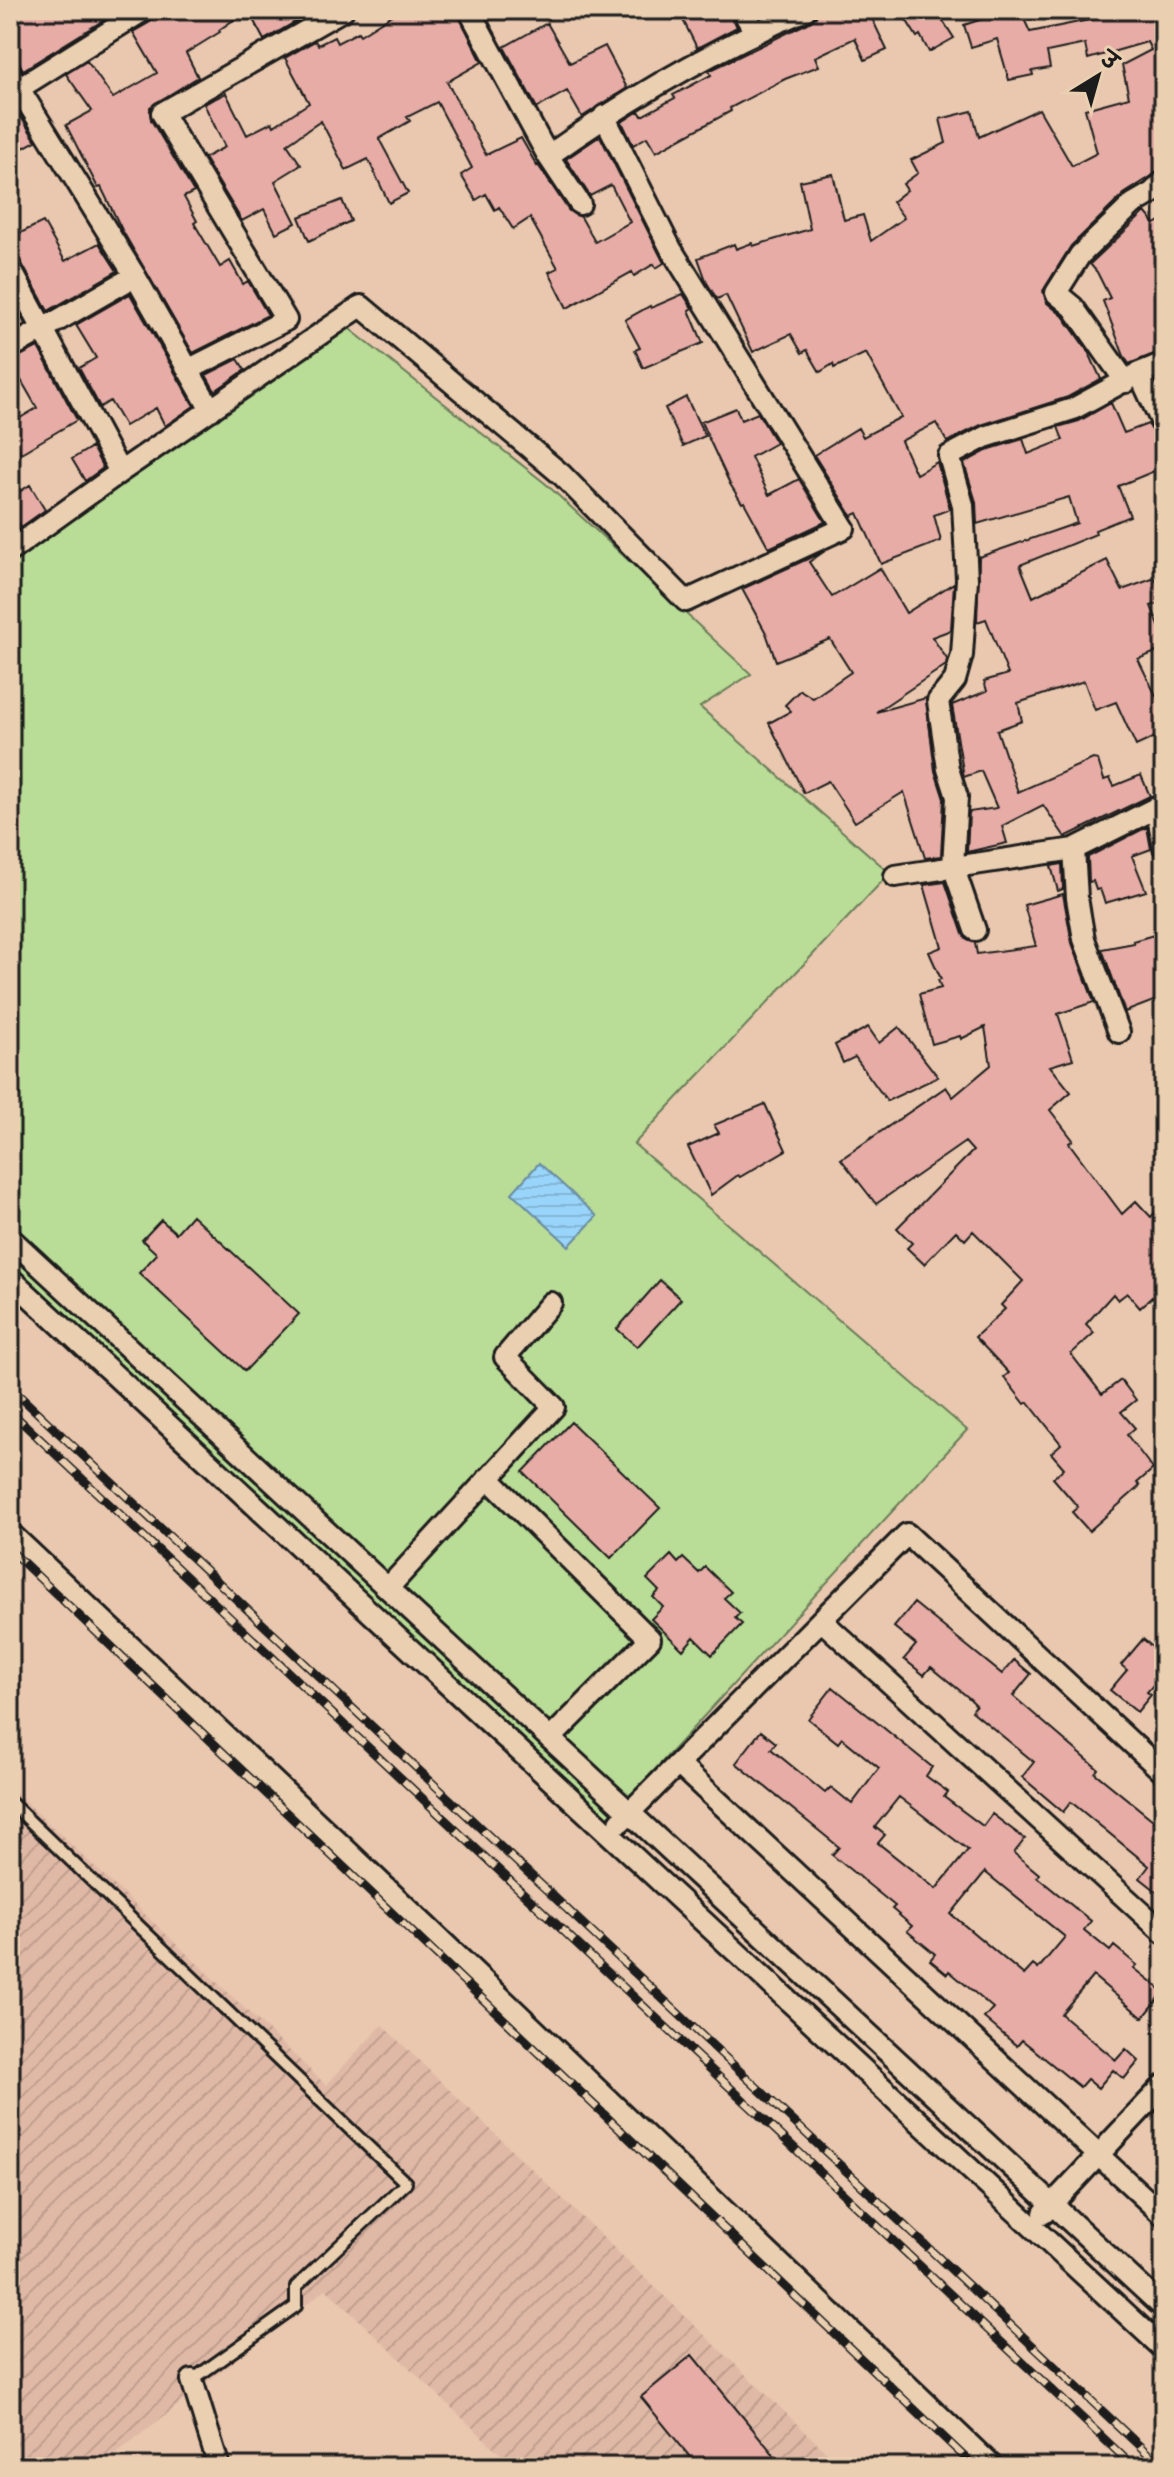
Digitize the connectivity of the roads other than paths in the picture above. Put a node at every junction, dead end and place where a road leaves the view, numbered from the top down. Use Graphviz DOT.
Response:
graph roads {
  1 [pos="144,10"];
  2 [pos="343,10"];
  3 [pos="469,10"];
  4 [pos="742,10"];
  5 [pos="805,10"];
  6 [pos="755,32"];
  7 [pos="14,85"];
  8 [pos="604,116"];
  9 [pos="548,156"];
  10 [pos="1164,181"];
  11 [pos="580,204"];
  12 [pos="10,268"];
  13 [pos="135,276"];
  14 [pos="43,330"];
  15 [pos="10,348"];
  16 [pos="1164,363"];
  17 [pos="188,370"];
  18 [pos="1132,378"];
  19 [pos="211,410"];
  20 [pos="1164,427"];
  21 [pos="120,472"];
  22 [pos="10,551"];
  23 [pos="1160,805"];
  24 [pos="1164,847"];
  25 [pos="1074,849"];
  26 [pos="953,866"];
  27 [pos="895,876"];
  28 [pos="975,930"];
  29 [pos="1119,1032"];
  30 [pos="10,1238"];
  31 [pos="10,1278"];
  32 [pos="551,1303"];
  33 [pos="488,1478"];
  34 [pos="10,1533"];
  35 [pos="388,1588"];
  36 [pos="821,1620"];
  37 [pos="550,1739"];
  38 [pos="1160,1760"];
  39 [pos="678,1764"];
  40 [pos="10,1802"];
  41 [pos="629,1813"];
  42 [pos="609,1834"];
  43 [pos="1164,1933"];
  44 [pos="1164,2085"];
  45 [pos="1098,2155"];
  46 [pos="1052,2204"];
  47 [pos="1164,2216"];
  48 [pos="1031,2226"];
  49 [pos="1164,2308"];
  50 [pos="1164,2349"];
  51 [pos="192,2380"];
  52 [pos="219,2467"];
  53 [pos="993,2467"];
  1 -- 7 [label="street"];
  2 -- 17 [label="street"];
  3 -- 9 [label="street"];
  4 -- 6 [label="street"];
  5 -- 6 [label="street"];
  6 -- 8 [label="street"];
  7 -- 13 [label="street"];
  8 -- 9 [label="street"];
  8 -- 19 [label="street"];
  9 -- 11 [label="street"];
  10 -- 18 [label="street"];
  12 -- 14 [label="street"];
  13 -- 14 [label="street"];
  13 -- 17 [label="street"];
  14 -- 15 [label="street"];
  14 -- 21 [label="street"];
  16 -- 18 [label="street"];
  17 -- 19 [label="street"];
  18 -- 20 [label="street"];
  18 -- 26 [label="street"];
  19 -- 21 [label="street"];
  21 -- 22 [label="street"];
  23 -- 24 [label="street"];
  23 -- 25 [label="street"];
  25 -- 26 [label="street"];
  25 -- 29 [label="street"];
  26 -- 27 [label="street"];
  26 -- 28 [label="street"];
  30 -- 35 [label="street"];
  31 -- 42 [label="street"];
  32 -- 33 [label="street"];
  33 -- 35 [label="street"];
  33 -- 37 [label="street"];
  34 -- 53 [label="street"];
  35 -- 37 [label="street"];
  36 -- 38 [label="street"];
  36 -- 39 [label="street"];
  36 -- 43 [label="street"];
  37 -- 41 [label="street"];
  39 -- 41 [label="street"];
  39 -- 45 [label="street"];
  40 -- 51 [label="lane"];
  41 -- 42 [label="street"];
  41 -- 46 [label="street"];
  42 -- 48 [label="street"];
  44 -- 45 [label="street"];
  45 -- 46 [label="street"];
  45 -- 47 [label="street"];
  46 -- 48 [label="street"];
  46 -- 49 [label="street"];
  48 -- 50 [label="street"];
  51 -- 52 [label="street"];
}
